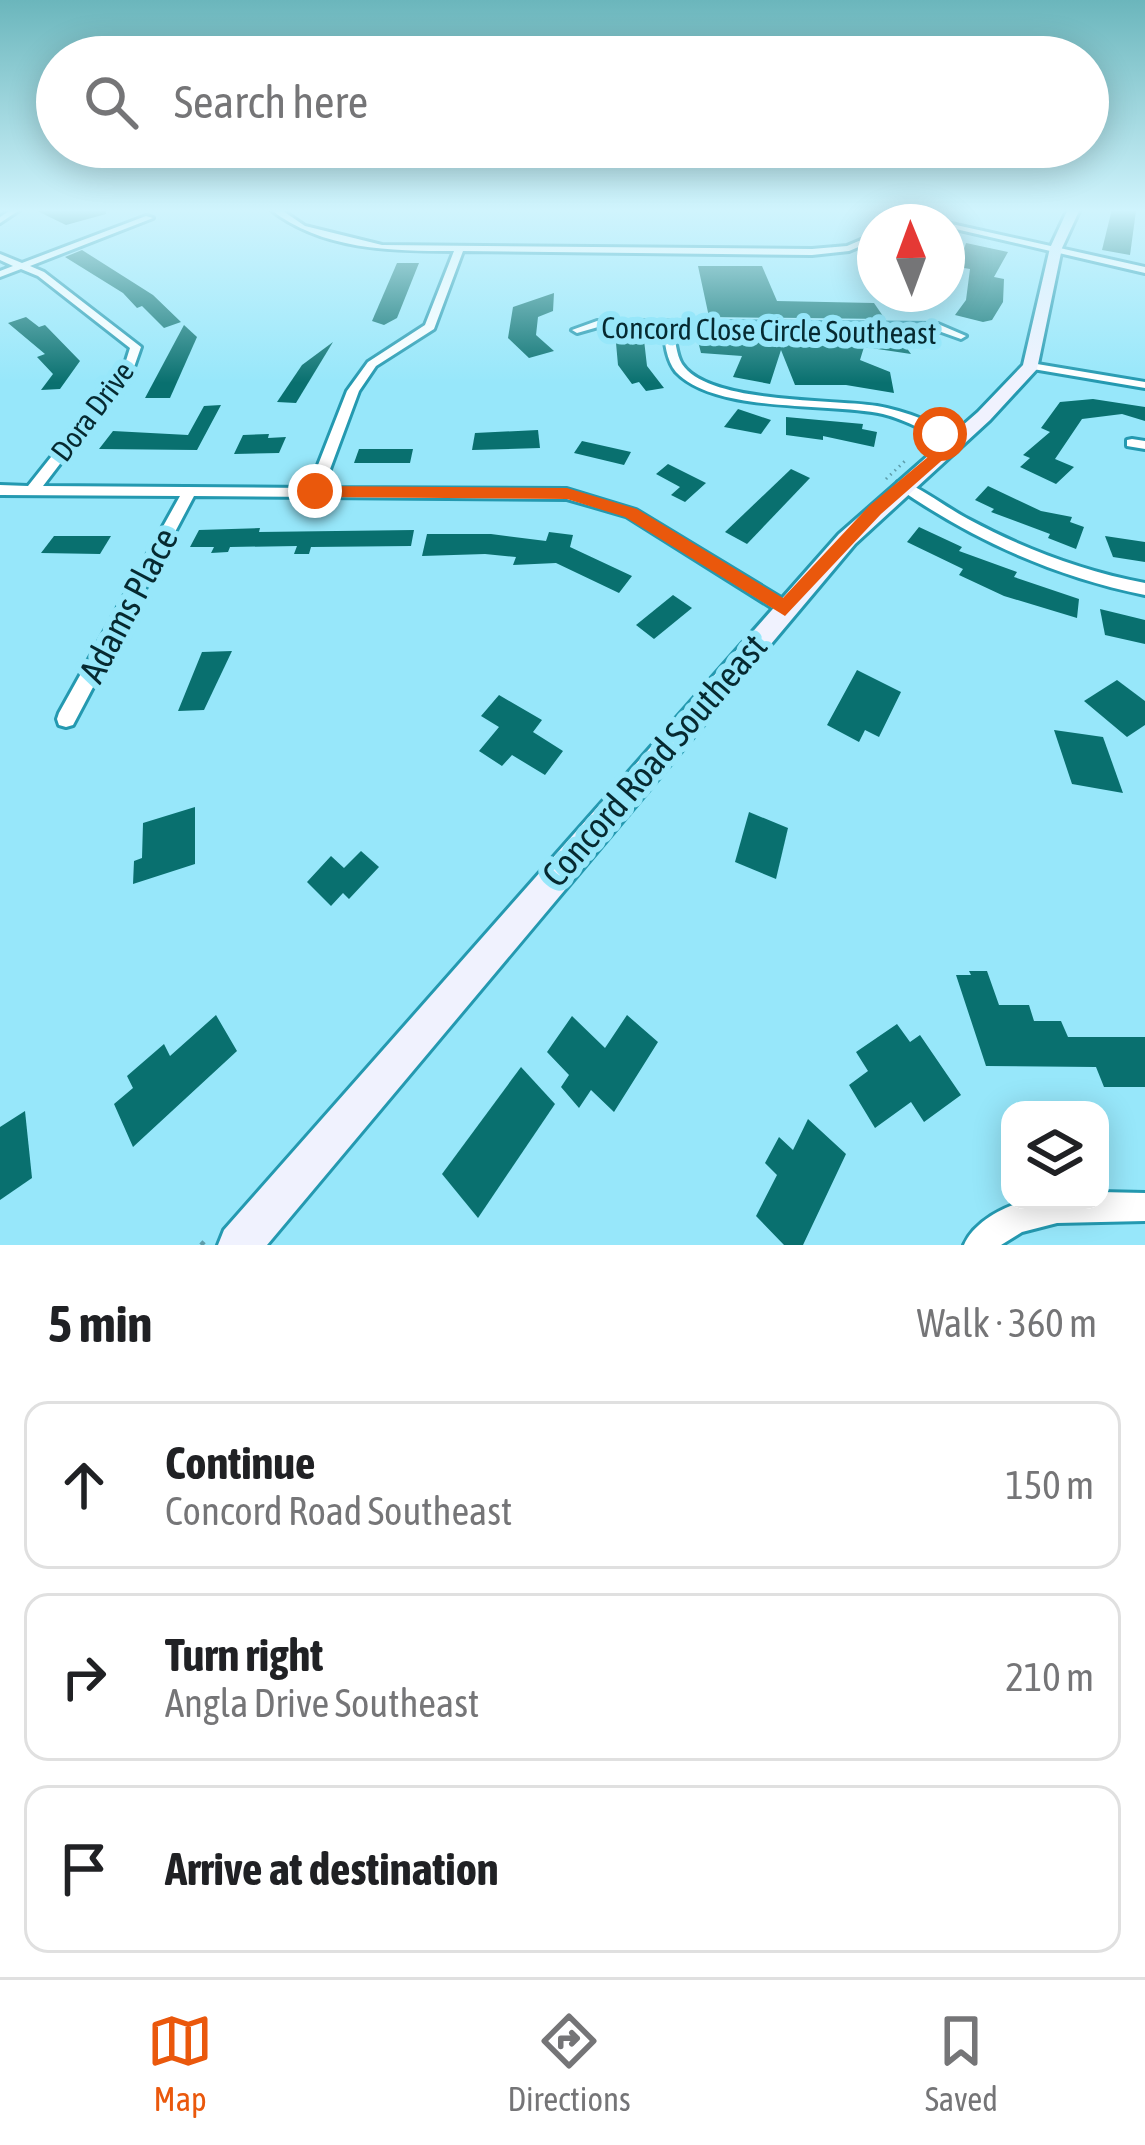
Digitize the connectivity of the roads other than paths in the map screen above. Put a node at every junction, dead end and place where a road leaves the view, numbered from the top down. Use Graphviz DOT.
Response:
graph roads {
  1 [pos="27,267"];
  2 [pos="453,267"];
  3 [pos="1051,267"];
  4 [pos="668,324"];
  5 [pos="577,330"];
  6 [pos="961,335"];
  7 [pos="1031,366"];
  8 [pos="1145,385"];
  9 [pos="956,441"];
  10 [pos="903,485"];
  11 [pos="0,490"];
  12 [pos="32,490"];
  13 [pos="190,490"];
  14 [pos="315,491"];
  15 [pos="1145,590"];
  16 [pos="785,608"];
  17 [pos="66,719"];
  18 [pos="1145,1207"];
  19 [pos="238,1245"];
  20 [pos="979,1245"];
  1 -- 12 [label="street, Dora Drive"];
  2 -- 14 [label="street"];
  3 -- 7 [label="street"];
  4 -- 5 [label="street, Concord Close Circle Southeast"];
  4 -- 6 [label="street, Concord Close Circle Southeast"];
  4 -- 9 [label="street"];
  7 -- 8 [label="street"];
  7 -- 9 [label="street, Concord Road Southeast"];
  9 -- 10 [label="street, Concord Road Southeast"];
  10 -- 15 [label="street"];
  10 -- 16 [label="street, Concord Road Southeast"];
  11 -- 12 [label="street"];
  12 -- 13 [label="street"];
  13 -- 14 [label="street"];
  13 -- 17 [label="street, Adams Place"];
  14 -- 16 [label="street"];
  16 -- 19 [label="street, Concord Road Southeast"];
  18 -- 20 [label="street"];
}
